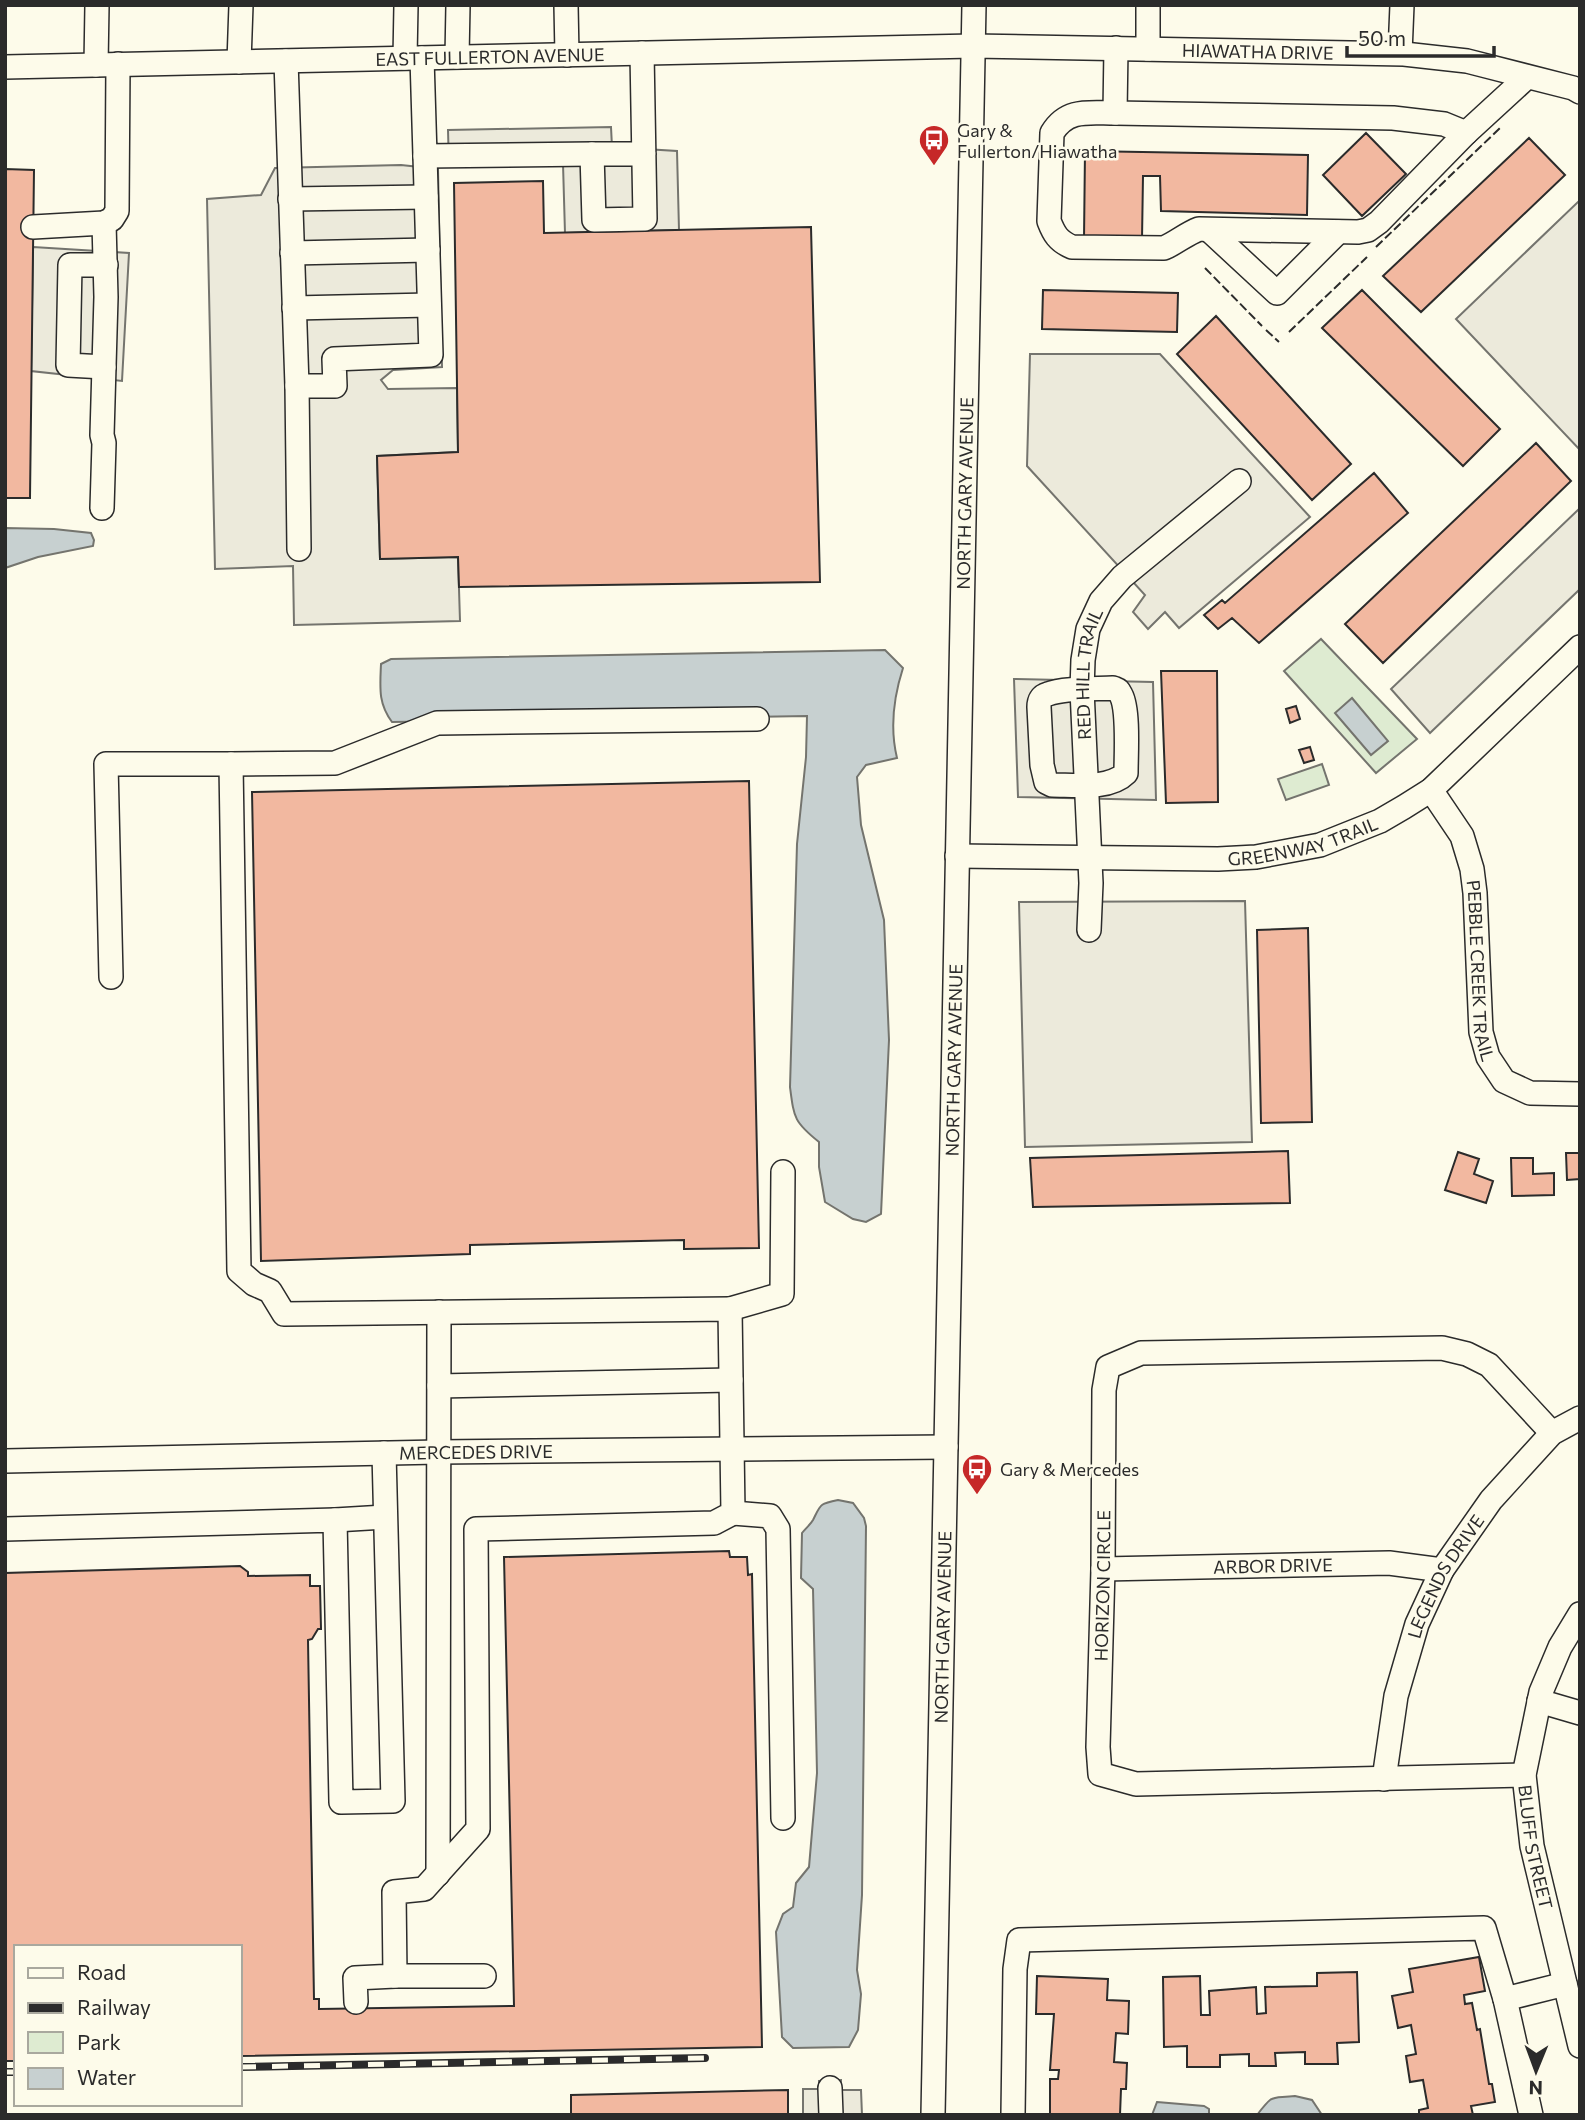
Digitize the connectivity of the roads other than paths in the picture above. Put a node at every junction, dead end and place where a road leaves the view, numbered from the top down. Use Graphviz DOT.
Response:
graph roads {
  1 [pos="97,5"];
  2 [pos="241,5"];
  3 [pos="406,5"];
  4 [pos="458,5"];
  5 [pos="566,5"];
  6 [pos="974,5"];
  7 [pos="1148,5"];
  8 [pos="1402,5"];
  9 [pos="973,46"];
  10 [pos="1116,48"];
  11 [pos="1148,49"];
  12 [pos="642,53"];
  13 [pos="1400,53"];
  14 [pos="567,55"];
  15 [pos="457,57"];
  16 [pos="414,58"];
  17 [pos="286,61"];
  18 [pos="239,62"];
  19 [pos="107,64"];
  20 [pos="5,67"];
  21 [pos="1527,77"];
  22 [pos="1578,84"];
  23 [pos="1115,113"];
  24 [pos="1466,133"];
  25 [pos="592,154"];
  26 [pos="644,154"];
  27 [pos="425,156"];
  28 [pos="426,197"];
  29 [pos="290,198"];
  30 [pos="104,223"];
  31 [pos="33,227"];
  32 [pos="1209,230"];
  33 [pos="1338,232"];
  34 [pos="428,250"];
  35 [pos="292,253"];
  36 [pos="106,265"];
  37 [pos="429,305"];
  38 [pos="294,308"];
  39 [pos="104,367"];
  40 [pos="297,386"];
  41 [pos="1239,481"];
  42 [pos="102,508"];
  43 [pos="299,549"];
  44 [pos="1580,647"];
  45 [pos="1082,690"];
  46 [pos="757,719"];
  47 [pos="231,764"];
  48 [pos="1087,785"];
  49 [pos="1431,790"];
  50 [pos="957,856"];
  51 [pos="1090,857"];
  52 [pos="1090,930"];
  53 [pos="111,977"];
  54 [pos="1580,1094"];
  55 [pos="783,1172"];
  56 [pos="730,1309"];
  57 [pos="439,1312"];
  58 [pos="731,1380"];
  59 [pos="439,1386"];
  60 [pos="1580,1418"];
  61 [pos="1552,1433"];
  62 [pos="946,1447"];
  63 [pos="732,1450"];
  64 [pos="439,1452"];
  65 [pos="384,1453"];
  66 [pos="5,1461"];
  67 [pos="733,1513"];
  68 [pos="385,1517"];
  69 [pos="335,1520"];
  70 [pos="5,1529"];
  71 [pos="1103,1569"];
  72 [pos="1442,1570"];
  73 [pos="1580,1614"];
  74 [pos="1539,1701"];
  75 [pos="1580,1713"];
  76 [pos="1524,1775"];
  77 [pos="1384,1779"];
  78 [pos="783,1818"];
  79 [pos="438,1874"];
  80 [pos="395,1976"];
  81 [pos="484,1976"];
  82 [pos="1565,1984"];
  83 [pos="1505,1999"];
  84 [pos="356,2002"];
  85 [pos="1580,2046"];
  86 [pos="830,2088"];
  87 [pos="831,2115"];
  88 [pos="933,2115"];
  89 [pos="1013,2115"];
  90 [pos="1531,2115"];
  1 -- 19 [label="street"];
  2 -- 18 [label="street"];
  3 -- 16 [label="street"];
  4 -- 15 [label="street"];
  5 -- 14 [label="street"];
  6 -- 9 [label="street, NORTH GARY AVENUE"];
  7 -- 11 [label="street"];
  8 -- 13 [label="street"];
  9 -- 10 [label="street, HIAWATHA DRIVE"];
  9 -- 12 [label="street, EAST FULLERTON AVENUE"];
  9 -- 50 [label="street, NORTH GARY AVENUE"];
  10 -- 11 [label="street, HIAWATHA DRIVE"];
  10 -- 23 [label="street"];
  11 -- 13 [label="street, HIAWATHA DRIVE"];
  12 -- 14 [label="street, EAST FULLERTON AVENUE"];
  12 -- 26 [label="street"];
  13 -- 21 [label="street, HIAWATHA DRIVE"];
  14 -- 15 [label="street, EAST FULLERTON AVENUE"];
  15 -- 16 [label="street, EAST FULLERTON AVENUE"];
  16 -- 17 [label="street, EAST FULLERTON AVENUE"];
  16 -- 27 [label="street"];
  17 -- 18 [label="street, EAST FULLERTON AVENUE"];
  17 -- 29 [label="street"];
  18 -- 19 [label="street, EAST FULLERTON AVENUE"];
  19 -- 20 [label="street, EAST FULLERTON AVENUE"];
  19 -- 30 [label="street"];
  21 -- 22 [label="street, HIAWATHA DRIVE"];
  21 -- 24 [label="street"];
  23 -- 24 [label="street"];
  23 -- 32 [label="street"];
  24 -- 33 [label="street"];
  25 -- 26 [label="street"];
  25 -- 26 [label="street"];
  25 -- 27 [label="street"];
  27 -- 28 [label="street"];
  28 -- 29 [label="street"];
  28 -- 34 [label="street"];
  29 -- 35 [label="street"];
  30 -- 31 [label="street"];
  30 -- 36 [label="street"];
  32 -- 33 [label="street"];
  32 -- 33 [label="street"];
  34 -- 35 [label="street"];
  34 -- 37 [label="street"];
  35 -- 38 [label="street"];
  36 -- 39 [label="street"];
  36 -- 39 [label="street"];
  37 -- 38 [label="street"];
  37 -- 40 [label="street"];
  38 -- 40 [label="street"];
  39 -- 42 [label="street"];
  40 -- 43 [label="street"];
  41 -- 45 [label="street, RED HILL TRAIL"];
  44 -- 49 [label="street, GREENWAY TRAIL"];
  45 -- 48 [label="street, RED HILL TRAIL"];
  45 -- 48 [label="street"];
  45 -- 48 [label="street"];
  46 -- 47 [label="street"];
  47 -- 53 [label="street"];
  47 -- 57 [label="street"];
  48 -- 51 [label="street, RED HILL TRAIL"];
  49 -- 51 [label="street, GREENWAY TRAIL"];
  49 -- 54 [label="street, PEBBLE CREEK TRAIL"];
  50 -- 51 [label="street, GREENWAY TRAIL"];
  50 -- 62 [label="street, NORTH GARY AVENUE"];
  51 -- 52 [label="street, RED HILL TRAIL"];
  55 -- 56 [label="street"];
  56 -- 57 [label="street"];
  56 -- 58 [label="street"];
  57 -- 59 [label="street"];
  58 -- 59 [label="street"];
  58 -- 63 [label="street"];
  59 -- 64 [label="street"];
  60 -- 61 [label="street, LEGENDS DRIVE"];
  61 -- 71 [label="street, HORIZON CIRCLE"];
  61 -- 72 [label="street, LEGENDS DRIVE"];
  62 -- 63 [label="street, MERCEDES DRIVE"];
  62 -- 88 [label="street, NORTH GARY AVENUE"];
  63 -- 64 [label="street, MERCEDES DRIVE"];
  63 -- 67 [label="street"];
  64 -- 65 [label="street, MERCEDES DRIVE"];
  64 -- 79 [label="street"];
  65 -- 66 [label="street, MERCEDES DRIVE"];
  65 -- 68 [label="street"];
  67 -- 78 [label="street"];
  67 -- 79 [label="street"];
  68 -- 69 [label="street"];
  68 -- 69 [label="street"];
  69 -- 70 [label="street"];
  71 -- 72 [label="street, ARBOR DRIVE"];
  71 -- 77 [label="street, HORIZON CIRCLE"];
  72 -- 77 [label="street, LEGENDS DRIVE"];
  73 -- 74 [label="street, BLUFF STREET"];
  74 -- 75 [label="street"];
  74 -- 76 [label="street, BLUFF STREET"];
  76 -- 77 [label="street, HORIZON CIRCLE"];
  76 -- 82 [label="street, BLUFF STREET"];
  79 -- 80 [label="street"];
  80 -- 81 [label="street"];
  80 -- 84 [label="street"];
  82 -- 83 [label="street"];
  82 -- 85 [label="street, BLUFF STREET"];
  83 -- 89 [label="street"];
  83 -- 90 [label="street"];
  86 -- 87 [label="street"];
}
